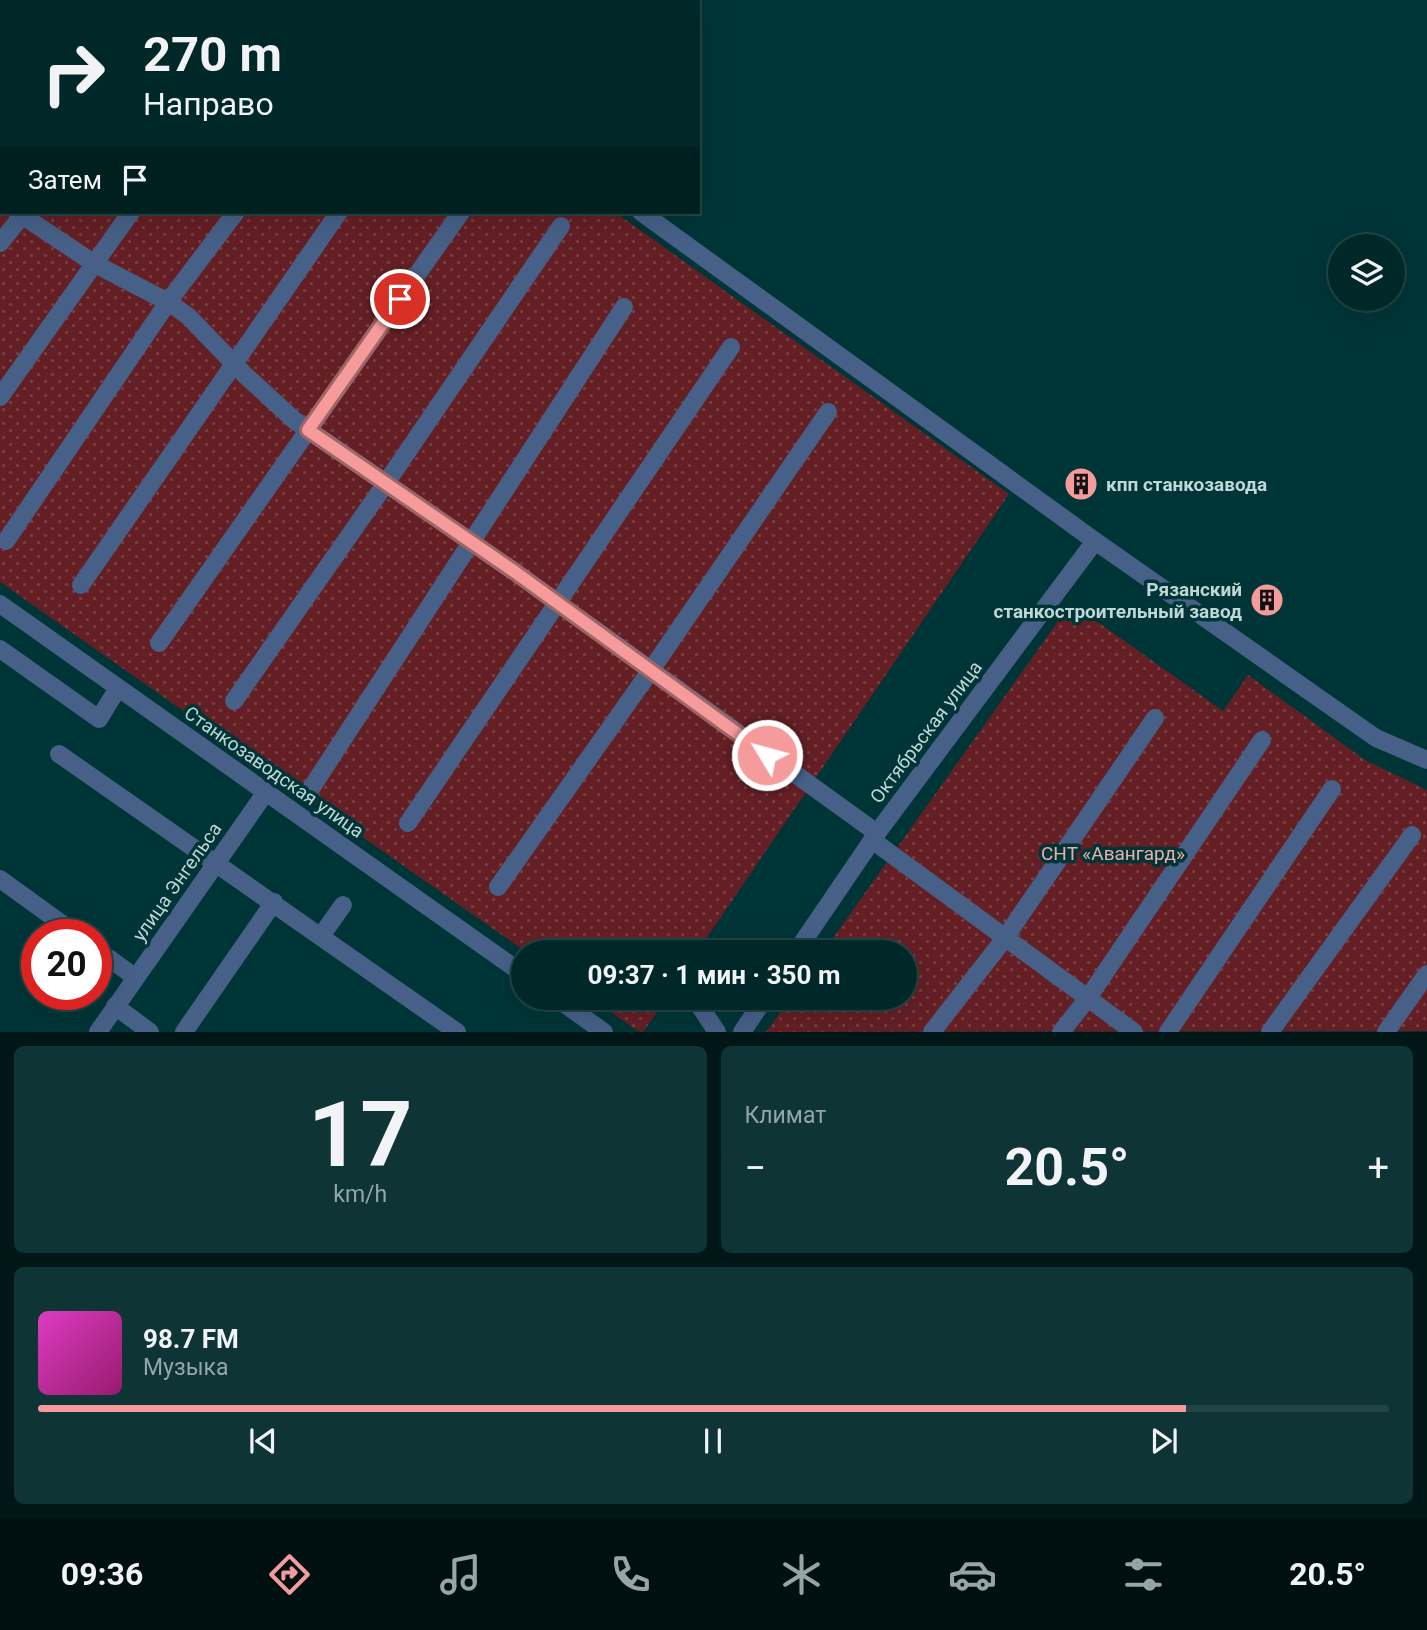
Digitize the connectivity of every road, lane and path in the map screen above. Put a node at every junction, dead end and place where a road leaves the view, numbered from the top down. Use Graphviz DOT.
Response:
graph roads {
  1 [pos="21,214"];
  2 [pos="23,214"];
  3 [pos="130,214"];
  4 [pos="234,214"];
  5 [pos="338,214"];
  6 [pos="460,214"];
  7 [pos="643,214"];
  8 [pos="561,226"];
  9 [pos="0,243"];
  10 [pos="95,264"];
  11 [pos="168,302"];
  12 [pos="624,307"];
  13 [pos="731,347"];
  14 [pos="233,362"];
  15 [pos="0,397"];
  16 [pos="828,412"];
  17 [pos="308,430"];
  18 [pos="386,483"];
  19 [pos="6,541"];
  20 [pos="1095,541"];
  21 [pos="472,542"];
  22 [pos="81,585"];
  23 [pos="0,604"];
  24 [pos="558,604"];
  25 [pos="159,643"];
  26 [pos="0,649"];
  27 [pos="651,670"];
  28 [pos="118,688"];
  29 [pos="234,701"];
  30 [pos="1155,718"];
  31 [pos="1262,740"];
  32 [pos="58,754"];
  33 [pos="1427,760"];
  34 [pos="312,787"];
  35 [pos="1332,789"];
  36 [pos="266,792"];
  37 [pos="408,823"];
  38 [pos="1412,835"];
  39 [pos="875,837"];
  40 [pos="217,862"];
  41 [pos="0,879"];
  42 [pos="498,887"];
  43 [pos="274,902"];
  44 [pos="343,905"];
  45 [pos="55,919"];
  46 [pos="321,936"];
  47 [pos="1005,938"];
  48 [pos="804,940"];
  49 [pos="112,960"];
  50 [pos="511,966"];
  51 [pos="1427,974"];
  52 [pos="135,977"];
  53 [pos="1088,998"];
  54 [pos="115,1006"];
  55 [pos="573,1010"];
  56 [pos="702,1010"];
  57 [pos="757,1010"];
  58 [pos="436,1026"];
  59 [pos="97,1031"];
  60 [pos="150,1031"];
  61 [pos="184,1031"];
  62 [pos="457,1031"];
  63 [pos="604,1031"];
  64 [pos="717,1031"];
  65 [pos="743,1031"];
  66 [pos="932,1031"];
  67 [pos="1061,1031"];
  68 [pos="1134,1031"];
  69 [pos="1168,1031"];
  70 [pos="1270,1031"];
  71 [pos="1386,1031"];
  1 -- 9 [label="street"];
  2 -- 10 [label="street"];
  3 -- 10 [label="street"];
  4 -- 11 [label="street"];
  5 -- 14 [label="street"];
  6 -- 17 [label="street"];
  7 -- 20 [label="street"];
  8 -- 18 [label="street"];
  10 -- 11 [label="street"];
  10 -- 15 [label="street"];
  11 -- 14 [label="street"];
  11 -- 19 [label="street"];
  12 -- 21 [label="street"];
  13 -- 24 [label="street"];
  14 -- 17 [label="street"];
  14 -- 22 [label="street"];
  16 -- 27 [label="street"];
  17 -- 18 [label="street"];
  17 -- 25 [label="street"];
  18 -- 21 [label="street"];
  18 -- 29 [label="street"];
  20 -- 33 [label="street"];
  20 -- 39 [label="street, Октябрьская улица"];
  21 -- 24 [label="street"];
  21 -- 34 [label="street"];
  23 -- 28 [label="street, Станкозаводская улица"];
  24 -- 27 [label="street"];
  24 -- 37 [label="street"];
  26 -- 28 [label="street"];
  27 -- 39 [label="street"];
  27 -- 42 [label="street"];
  28 -- 36 [label="street, Станкозаводская улица"];
  30 -- 47 [label="street"];
  31 -- 53 [label="street"];
  32 -- 40 [label="street"];
  35 -- 69 [label="street"];
  36 -- 40 [label="street, улица Энгельса"];
  36 -- 50 [label="street, Станкозаводская улица"];
  38 -- 70 [label="street"];
  39 -- 47 [label="street"];
  39 -- 48 [label="street, Октябрьская улица"];
  40 -- 43 [label="street"];
  40 -- 52 [label="street, улица Энгельса"];
  41 -- 45 [label="street"];
  43 -- 46 [label="street"];
  43 -- 61 [label="street"];
  44 -- 46 [label="street"];
  46 -- 58 [label="street"];
  47 -- 53 [label="street"];
  47 -- 66 [label="street"];
  49 -- 52 [label="street"];
  51 -- 71 [label="street"];
  52 -- 54 [label="street, улица Энгельса"];
  53 -- 67 [label="street"];
  53 -- 68 [label="street"];
  54 -- 59 [label="street, улица Энгельса"];
  54 -- 60 [label="street"];
  55 -- 63 [label="street"];
  56 -- 64 [label="street"];
  57 -- 65 [label="street"];
  58 -- 62 [label="street"];
}
